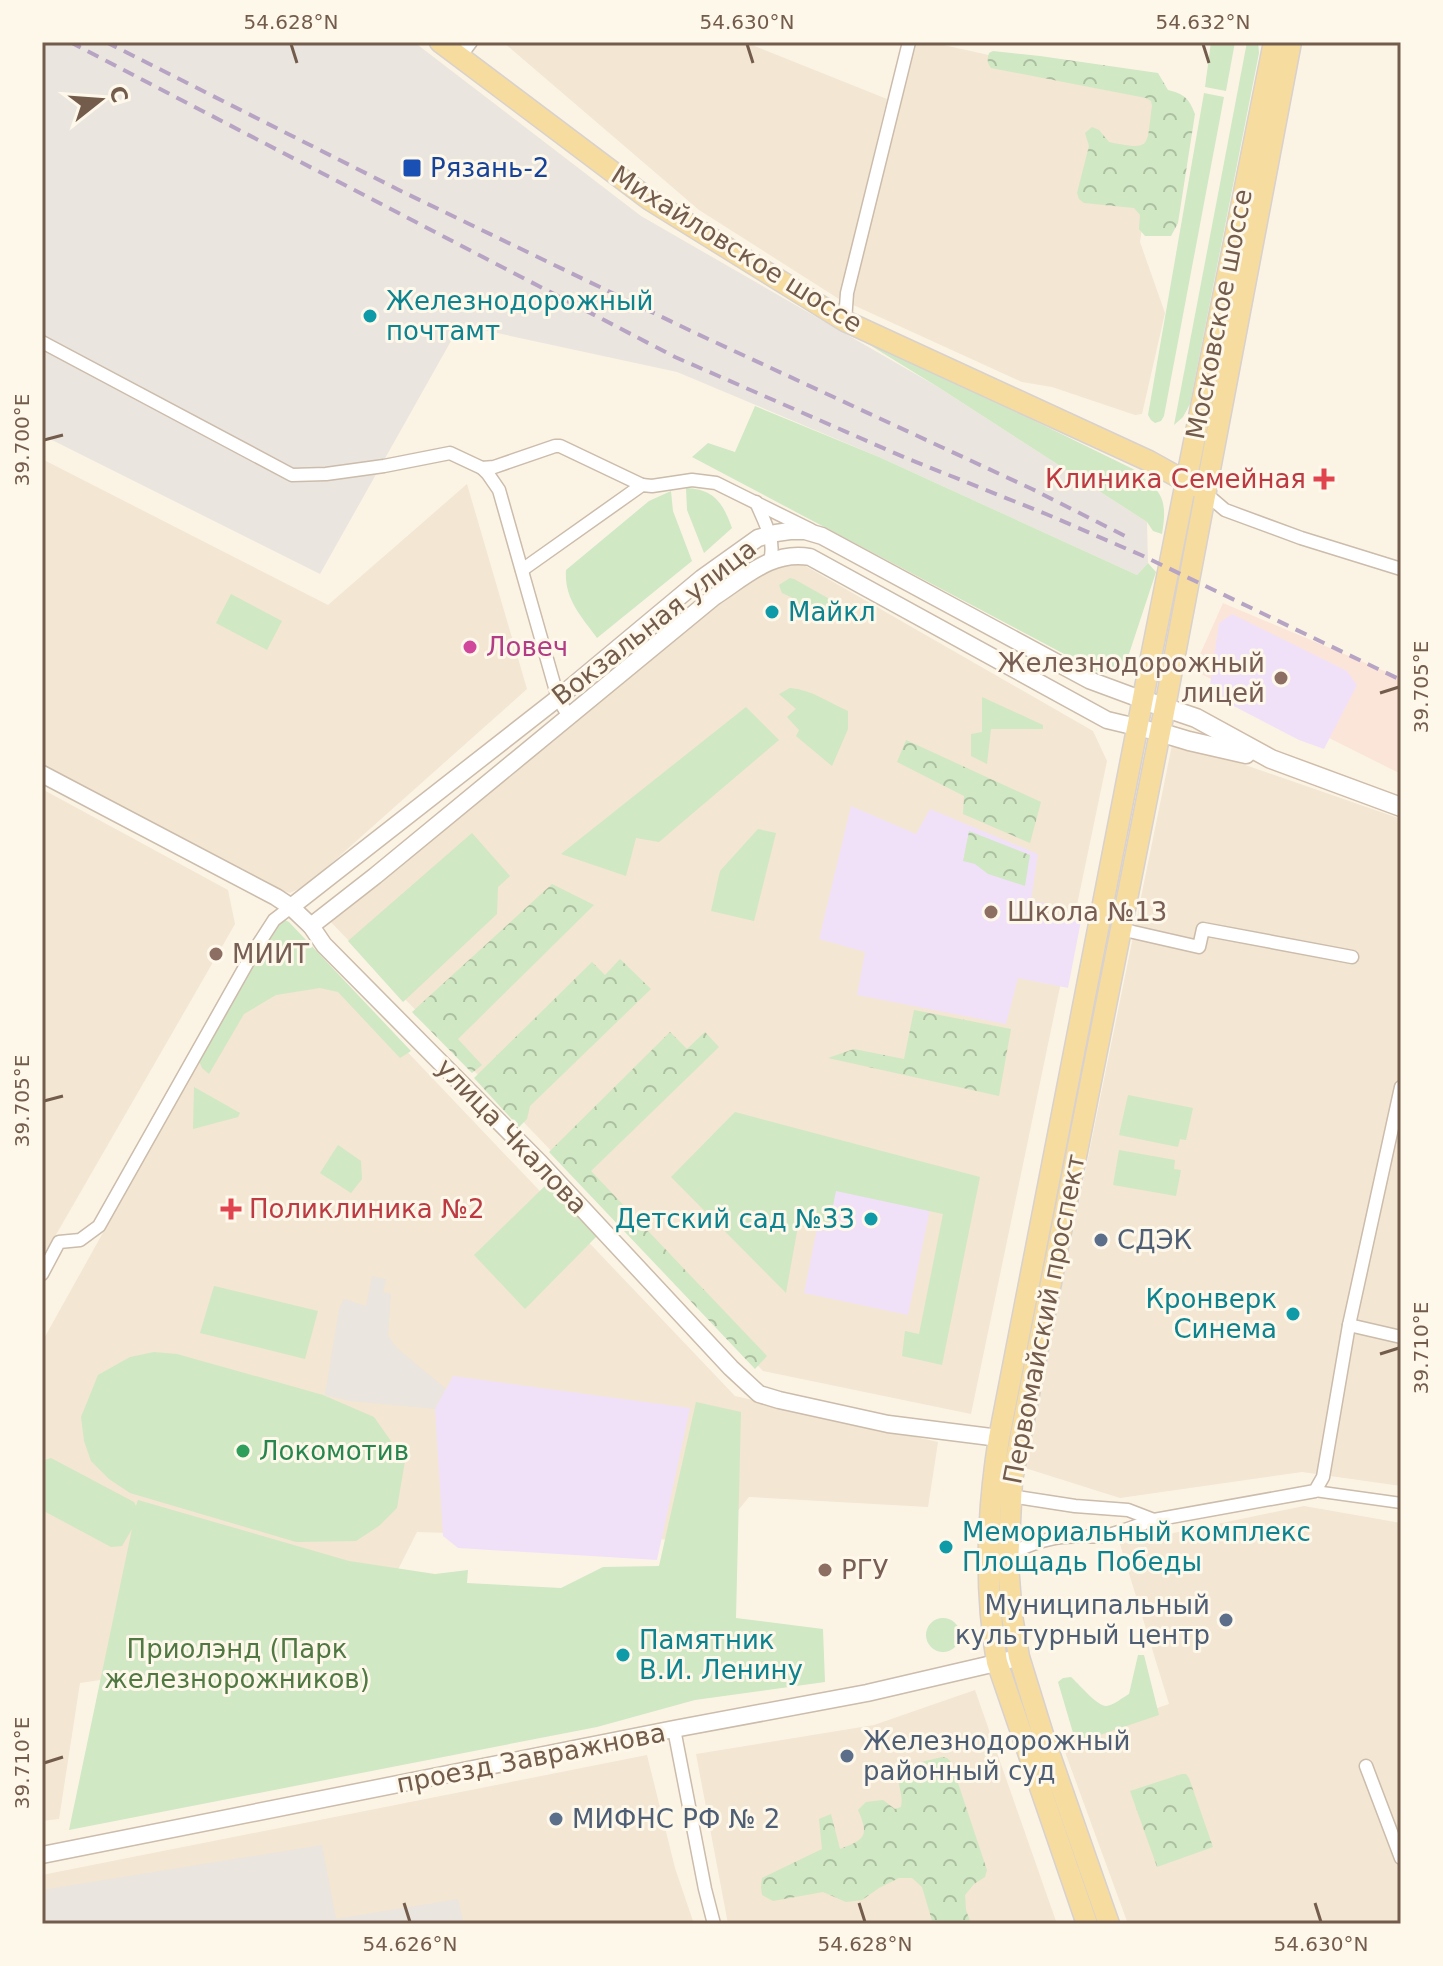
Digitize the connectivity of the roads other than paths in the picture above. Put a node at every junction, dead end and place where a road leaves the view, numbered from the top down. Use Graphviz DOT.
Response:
graph roads {
  1 [pos="440,42"];
  2 [pos="909,42"];
  3 [pos="1274,42"];
  4 [pos="1291,42"];
  5 [pos="465,50"];
  6 [pos="845,321"];
  7 [pos="42,342"];
  8 [pos="482,468"];
  9 [pos="1186,480"];
  10 [pos="642,485"];
  11 [pos="1204,492"];
  12 [pos="756,502"];
  13 [pos="769,535"];
  14 [pos="822,536"];
  15 [pos="770,560"];
  16 [pos="1401,569"];
  17 [pos="522,570"];
  18 [pos="558,698"];
  19 [pos="1143,700"];
  20 [pos="1165,707"];
  21 [pos="569,717"];
  22 [pos="1138,727"];
  23 [pos="1159,732"];
  24 [pos="1271,759"];
  25 [pos="42,774"];
  26 [pos="1401,807"];
  27 [pos="291,907"];
  28 [pos="311,926"];
  29 [pos="1120,929"];
  30 [pos="1352,957"];
  31 [pos="1401,1087"];
  32 [pos="1396,1141"];
  33 [pos="45,1242"];
  34 [pos="59,1242"];
  35 [pos="42,1274"];
  36 [pos="1349,1325"];
  37 [pos="1401,1337"];
  38 [pos="999,1438"];
  39 [pos="1315,1491"];
  40 [pos="1010,1496"];
  41 [pos="1401,1503"];
  42 [pos="1154,1520"];
  43 [pos="1008,1554"];
  44 [pos="1019,1657"];
  45 [pos="997,1662"];
  46 [pos="674,1729"];
  47 [pos="1366,1766"];
  48 [pos="42,1855"];
  49 [pos="1401,1858"];
  50 [pos="714,1924"];
  51 [pos="1087,1924"];
  52 [pos="1109,1924"];
  1 -- 5 [label="main road, Михайловское шоссе"];
  2 -- 6 [label="street"];
  3 -- 9 [label="main road, Московское шоссе"];
  4 -- 11 [label="main road, Московское шоссе"];
  5 -- 6 [label="main road, Михайловское шоссе"];
  6 -- 9 [label="main road, Михайловское шоссе"];
  7 -- 8 [label="street"];
  8 -- 10 [label="street"];
  8 -- 17 [label="street"];
  9 -- 11 [label="main road, Михайловское шоссе"];
  9 -- 19 [label="main road, Московское шоссе"];
  10 -- 12 [label="street"];
  10 -- 17 [label="street"];
  11 -- 16 [label="street"];
  11 -- 20 [label="main road, Московское шоссе"];
  12 -- 13 [label="street"];
  12 -- 14 [label="street"];
  13 -- 14 [label="street, Вокзальная улица"];
  13 -- 15 [label="street"];
  13 -- 18 [label="street, Вокзальная улица"];
  14 -- 19 [label="street, Вокзальная улица"];
  15 -- 21 [label="street, Вокзальная улица"];
  15 -- 22 [label="street, Вокзальная улица"];
  17 -- 18 [label="street"];
  18 -- 21 [label="street"];
  18 -- 27 [label="street, Вокзальная улица"];
  19 -- 20 [label="main road, Вокзальная улица"];
  19 -- 22 [label="main road, Московское шоссе"];
  20 -- 23 [label="main road, Первомайский проспект"];
  20 -- 24 [label="main road, Вокзальная улица"];
  21 -- 28 [label="street, Вокзальная улица"];
  22 -- 23 [label="street, Вокзальная улица"];
  22 -- 38 [label="main road, Первомайский проспект"];
  23 -- 24 [label="main road, Вокзальная улица"];
  23 -- 29 [label="main road, Первомайский проспект"];
  24 -- 26 [label="main road, Вокзальная улица"];
  25 -- 27 [label="street, улица Чкалова"];
  27 -- 28 [label="street, улица Чкалова"];
  27 -- 34 [label="street"];
  28 -- 38 [label="street, улица Чкалова"];
  29 -- 30 [label="street"];
  29 -- 40 [label="main road, Первомайский проспект"];
  31 -- 32 [label="street"];
  32 -- 36 [label="street"];
  33 -- 34 [label="street"];
  34 -- 35 [label="street"];
  36 -- 37 [label="street"];
  36 -- 39 [label="street"];
  38 -- 45 [label="main road, Первомайский проспект"];
  39 -- 41 [label="street"];
  39 -- 42 [label="street"];
  40 -- 42 [label="street"];
  40 -- 43 [label="main road, Первомайский проспект"];
  42 -- 43 [label="street"];
  43 -- 44 [label="main road, Первомайский проспект"];
  44 -- 45 [label="street, проезд Завражнова"];
  44 -- 52 [label="main road, Первомайский проспект"];
  45 -- 46 [label="street, проезд Завражнова"];
  45 -- 51 [label="main road, Первомайский проспект"];
  46 -- 48 [label="street, проезд Завражнова"];
  46 -- 50 [label="street"];
  47 -- 49 [label="street"];
}
